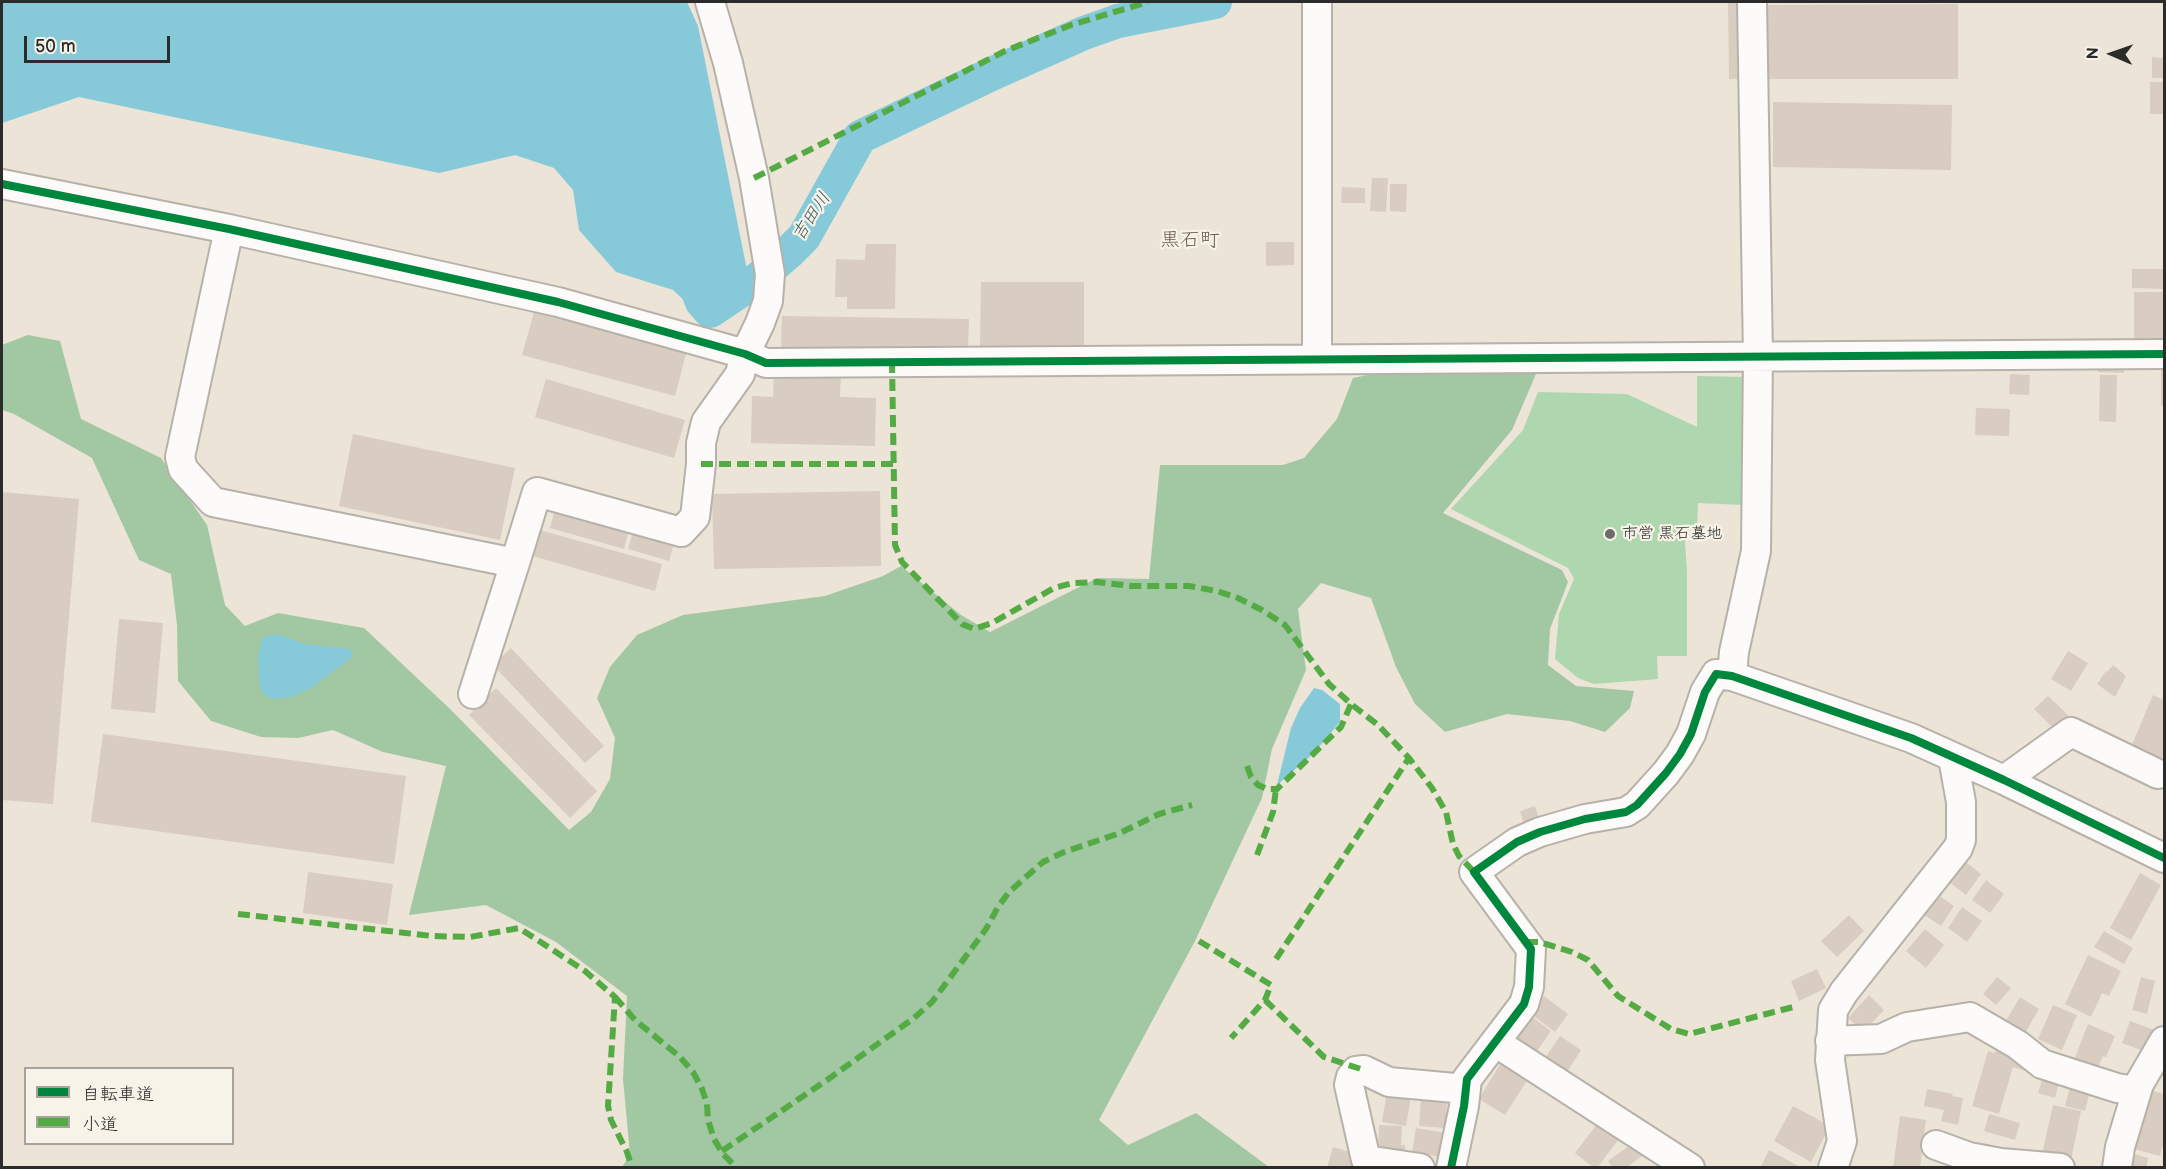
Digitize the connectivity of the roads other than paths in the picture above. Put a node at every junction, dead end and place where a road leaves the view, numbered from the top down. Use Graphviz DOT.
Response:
graph roads {
  1 [pos="710,2"];
  2 [pos="1317,2"];
  3 [pos="1752,2"];
  4 [pos="2,184"];
  5 [pos="229,229"];
  6 [pos="745,354"];
  7 [pos="2164,354"];
  8 [pos="1758,357"];
  9 [pos="1317,359"];
  10 [pos="515,563"];
  11 [pos="1732,676"];
  12 [pos="473,694"];
  13 [pos="1953,758"];
  14 [pos="2158,774"];
  15 [pos="2004,780"];
  16 [pos="2164,858"];
  17 [pos="1830,1041"];
  18 [pos="2164,1041"];
  19 [pos="1495,1042"];
  20 [pos="1466,1089"];
  21 [pos="2136,1091"];
  22 [pos="1936,1145"];
  23 [pos="1999,1165"];
  24 [pos="1420,1167"];
  25 [pos="1451,1167"];
  26 [pos="1690,1167"];
  27 [pos="1833,1167"];
  28 [pos="2060,1167"];
  29 [pos="2117,1167"];
  1 -- 6 [label="street"];
  2 -- 9 [label="street"];
  3 -- 8 [label="street"];
  4 -- 5 [label="street"];
  5 -- 6 [label="street"];
  5 -- 10 [label="street"];
  6 -- 9 [label="street"];
  6 -- 10 [label="street"];
  7 -- 8 [label="street"];
  8 -- 9 [label="street"];
  8 -- 11 [label="street"];
  10 -- 12 [label="street"];
  11 -- 13 [label="street"];
  11 -- 19 [label="street"];
  13 -- 15 [label="street"];
  13 -- 17 [label="street"];
  14 -- 15 [label="street"];
  15 -- 16 [label="street"];
  17 -- 21 [label="street"];
  17 -- 27 [label="street"];
  18 -- 21 [label="street"];
  19 -- 20 [label="street"];
  19 -- 26 [label="street"];
  20 -- 24 [label="street"];
  20 -- 25 [label="street"];
  21 -- 29 [label="street"];
  22 -- 23 [label="street"];
  23 -- 28 [label="street"];
}
